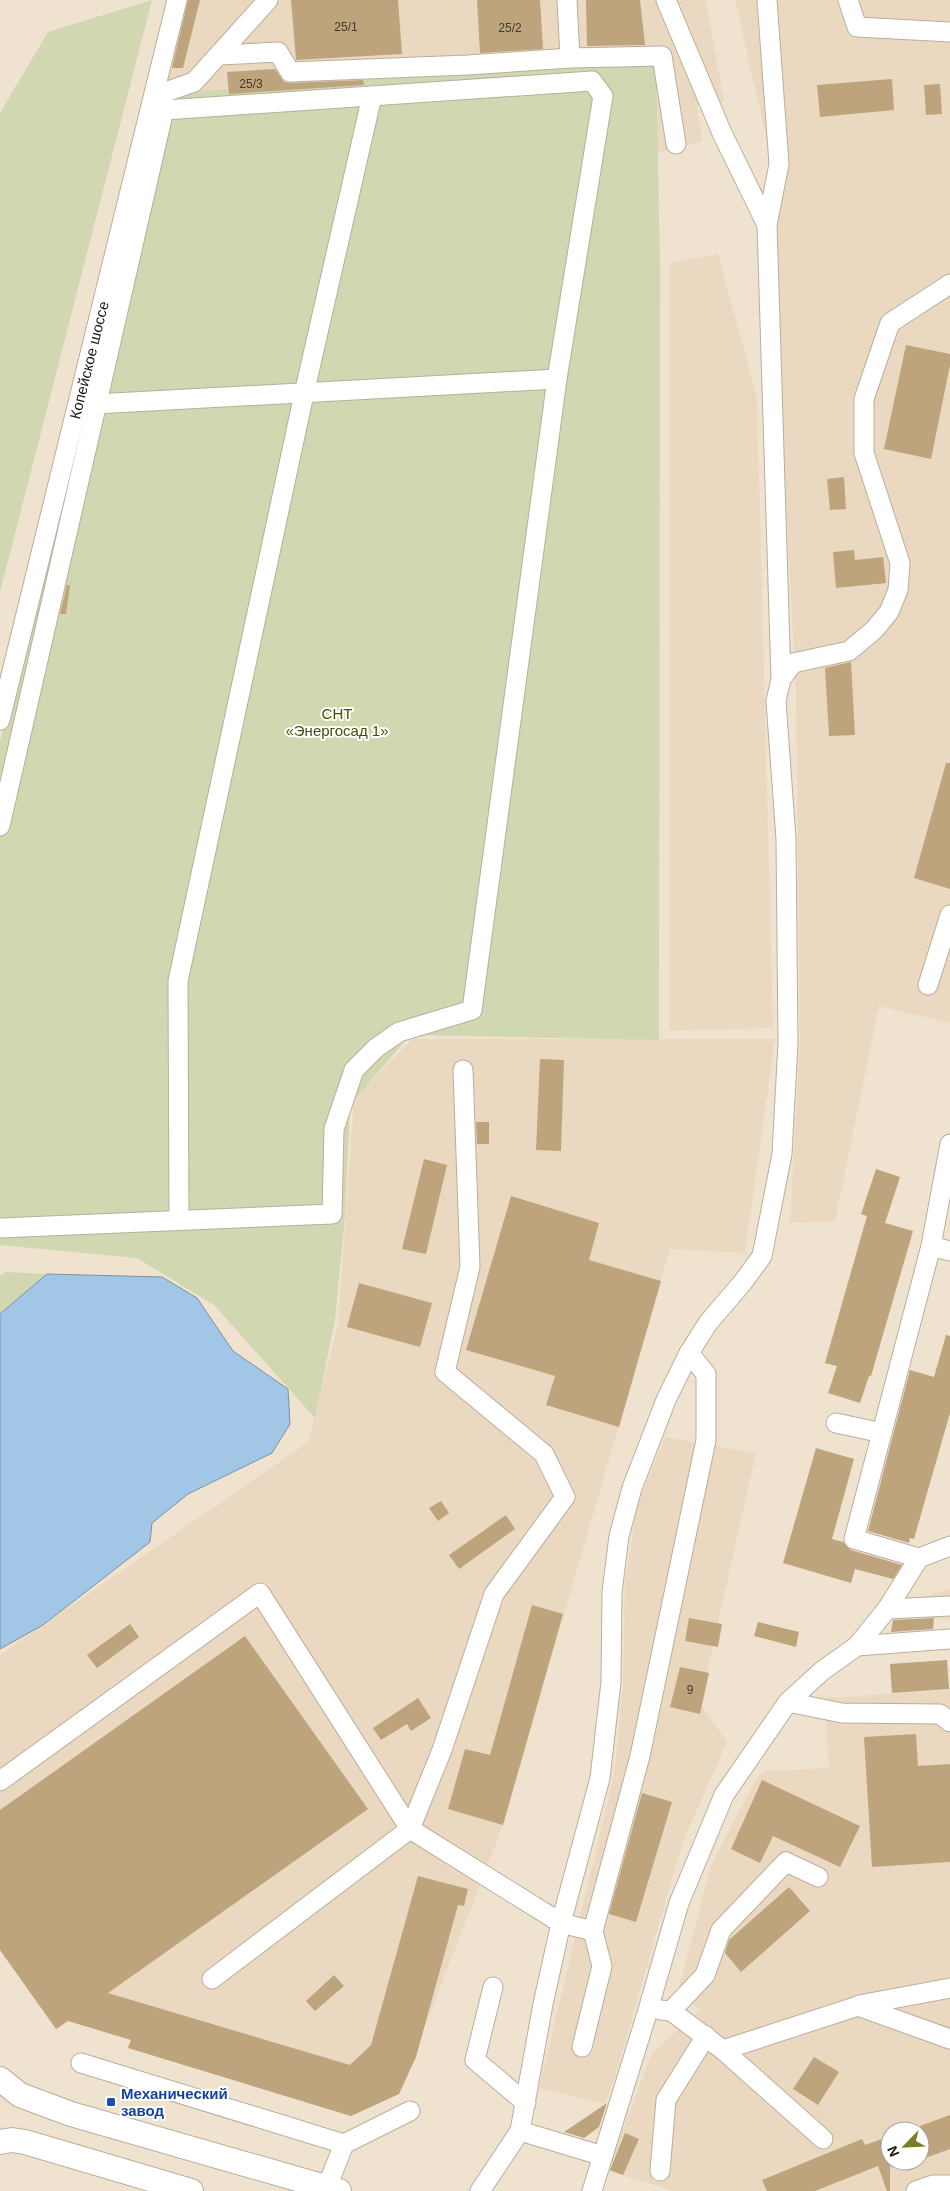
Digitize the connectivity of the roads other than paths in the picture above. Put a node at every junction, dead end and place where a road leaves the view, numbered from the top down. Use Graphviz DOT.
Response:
graph roads {
  1 [pos="177,0"];
  2 [pos="268,0"];
  3 [pos="567,0"];
  4 [pos="666,0"];
  5 [pos="766,0"];
  6 [pos="848,0"];
  7 [pos="950,32"];
  8 [pos="220,55"];
  9 [pos="570,58"];
  10 [pos="154,96"];
  11 [pos="372,96"];
  12 [pos="676,144"];
  13 [pos="767,225"];
  14 [pos="950,284"];
  15 [pos="556,379"];
  16 [pos="304,394"];
  17 [pos="95,404"];
  18 [pos="781,678"];
  19 [pos="0,720"];
  20 [pos="0,826"];
  21 [pos="950,915"];
  22 [pos="928,985"];
  23 [pos="463,1070"];
  24 [pos="950,1144"];
  25 [pos="178,1220"];
  26 [pos="0,1228"];
  27 [pos="931,1246"];
  28 [pos="950,1251"];
  29 [pos="689,1353"];
  30 [pos="836,1423"];
  31 [pos="882,1433"];
  32 [pos="950,1546"];
  33 [pos="919,1558"];
  34 [pos="950,1606"];
  35 [pos="887,1609"];
  36 [pos="950,1639"];
  37 [pos="857,1646"];
  38 [pos="788,1702"];
  39 [pos="950,1722"];
  40 [pos="0,1781"];
  41 [pos="410,1830"];
  42 [pos="818,1877"];
  43 [pos="561,1923"];
  44 [pos="593,1931"];
  45 [pos="212,1979"];
  46 [pos="493,1987"];
  47 [pos="950,1988"];
  48 [pos="858,2006"];
  49 [pos="648,2010"];
  50 [pos="671,2011"];
  51 [pos="706,2036"];
  52 [pos="950,2039"];
  53 [pos="582,2047"];
  54 [pos="723,2050"];
  55 [pos="82,2063"];
  56 [pos="0,2079"];
  57 [pos="526,2103"];
  58 [pos="410,2111"];
  59 [pos="520,2131"];
  60 [pos="822,2139"];
  61 [pos="0,2142"];
  62 [pos="344,2144"];
  63 [pos="603,2156"];
  64 [pos="660,2171"];
  65 [pos="950,2186"];
  66 [pos="333,2189"];
  67 [pos="190,2191"];
  68 [pos="480,2191"];
  69 [pos="592,2191"];
  70 [pos="916,2191"];
  1 -- 10 [label="street, Копейское шоссе"];
  2 -- 8 [label="street"];
  3 -- 9 [label="street"];
  4 -- 13 [label="street"];
  5 -- 13 [label="street"];
  6 -- 7 [label="street"];
  8 -- 9 [label="street"];
  8 -- 10 [label="street"];
  9 -- 12 [label="street"];
  10 -- 19 [label="street, Копейское шоссе"];
  11 -- 15 [label="street"];
  11 -- 16 [label="street"];
  11 -- 17 [label="street"];
  13 -- 18 [label="street"];
  14 -- 18 [label="street"];
  15 -- 16 [label="street"];
  15 -- 25 [label="street"];
  16 -- 17 [label="street"];
  16 -- 25 [label="street"];
  17 -- 20 [label="street"];
  18 -- 29 [label="street"];
  21 -- 22 [label="street"];
  23 -- 41 [label="street"];
  24 -- 27 [label="street"];
  25 -- 26 [label="street"];
  27 -- 28 [label="street"];
  27 -- 31 [label="street"];
  29 -- 43 [label="street"];
  29 -- 44 [label="street"];
  30 -- 31 [label="street"];
  31 -- 33 [label="street"];
  32 -- 33 [label="street"];
  33 -- 35 [label="street"];
  34 -- 35 [label="street"];
  35 -- 37 [label="street"];
  36 -- 37 [label="street"];
  37 -- 38 [label="street"];
  38 -- 39 [label="street"];
  38 -- 49 [label="street"];
  40 -- 41 [label="street"];
  41 -- 43 [label="street"];
  41 -- 45 [label="street"];
  42 -- 50 [label="street"];
  43 -- 44 [label="street"];
  43 -- 57 [label="street"];
  44 -- 53 [label="street"];
  46 -- 57 [label="street"];
  47 -- 48 [label="street"];
  48 -- 52 [label="street"];
  48 -- 54 [label="street"];
  49 -- 50 [label="street"];
  49 -- 63 [label="street"];
  50 -- 51 [label="street"];
  51 -- 54 [label="street"];
  51 -- 64 [label="street"];
  54 -- 60 [label="street"];
  55 -- 62 [label="street"];
  56 -- 66 [label="main road"];
  57 -- 59 [label="street"];
  58 -- 62 [label="street"];
  59 -- 63 [label="street"];
  59 -- 68 [label="street"];
  61 -- 67 [label="main road"];
  62 -- 66 [label="street"];
  63 -- 69 [label="street"];
  65 -- 70 [label="street"];
}
